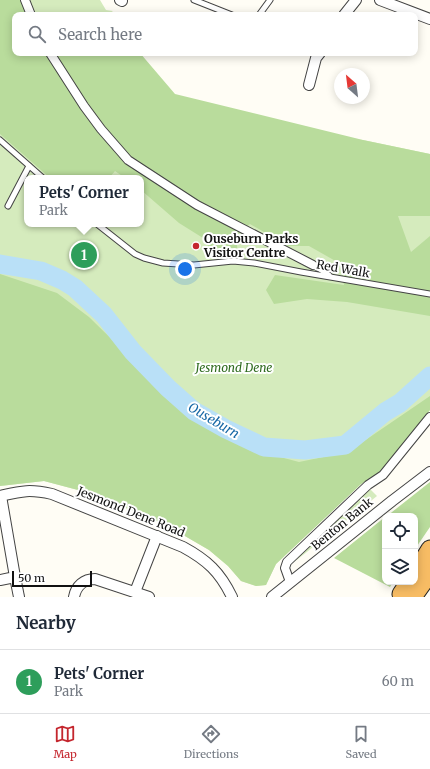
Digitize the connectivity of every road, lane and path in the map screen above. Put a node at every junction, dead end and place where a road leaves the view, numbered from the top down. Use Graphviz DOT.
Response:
graph roads {
  1 [pos="25,0"];
  2 [pos="194,0"];
  3 [pos="270,0"];
  4 [pos="356,0"];
  5 [pos="380,0"];
  6 [pos="30,12"];
  7 [pos="224,12"];
  8 [pos="262,12"];
  9 [pos="346,12"];
  10 [pos="412,12"];
  11 [pos="418,14"];
  12 [pos="430,19"];
  13 [pos="52,56"];
  14 [pos="318,56"];
  15 [pos="309,85"];
  16 [pos="0,140"];
  17 [pos="29,166"];
  18 [pos="24,175"];
  19 [pos="40,175"];
  20 [pos="24,176"];
  21 [pos="8,206"];
  22 [pos="101,227"];
  23 [pos="313,265"];
  24 [pos="332,277"];
  25 [pos="430,294"];
  26 [pos="430,417"];
  27 [pos="430,472"];
  28 [pos="1,496"];
  29 [pos="158,536"];
  30 [pos="430,549"];
  31 [pos="418,568"];
  32 [pos="430,573"];
  33 [pos="15,577"];
  34 [pos="0,580"];
  35 [pos="290,582"];
  36 [pos="408,591"];
  37 [pos="136,592"];
  38 [pos="19,597"];
  39 [pos="74,597"];
  40 [pos="149,597"];
  41 [pos="232,597"];
  42 [pos="272,597"];
  1 -- 6 [label="street"];
  2 -- 7 [label="lane"];
  3 -- 8 [label="lane"];
  4 -- 9 [label="street"];
  5 -- 10 [label="street"];
  11 -- 12 [label="street"];
  13 -- 23 [label="street"];
  14 -- 15 [label="street"];
  16 -- 17 [label="lane"];
  17 -- 18 [label="lane"];
  17 -- 19 [label="lane"];
  20 -- 21 [label="lane"];
  22 -- 24 [label="lane, Red Walk"];
  23 -- 24 [label="lane"];
  24 -- 25 [label="lane, Red Walk"];
  26 -- 35 [label="street"];
  27 -- 35 [label="street, Benton Bank"];
  28 -- 29 [label="street, Jesmond Dene Road"];
  28 -- 33 [label="street"];
  29 -- 37 [label="street"];
  29 -- 41 [label="street, Jesmond Dene Road"];
  30 -- 31 [label="highway"];
  32 -- 36 [label="highway"];
  33 -- 34 [label="street"];
  33 -- 38 [label="street"];
  35 -- 42 [label="street, Benton Bank"];
  37 -- 39 [label="street"];
  37 -- 40 [label="street"];
}
